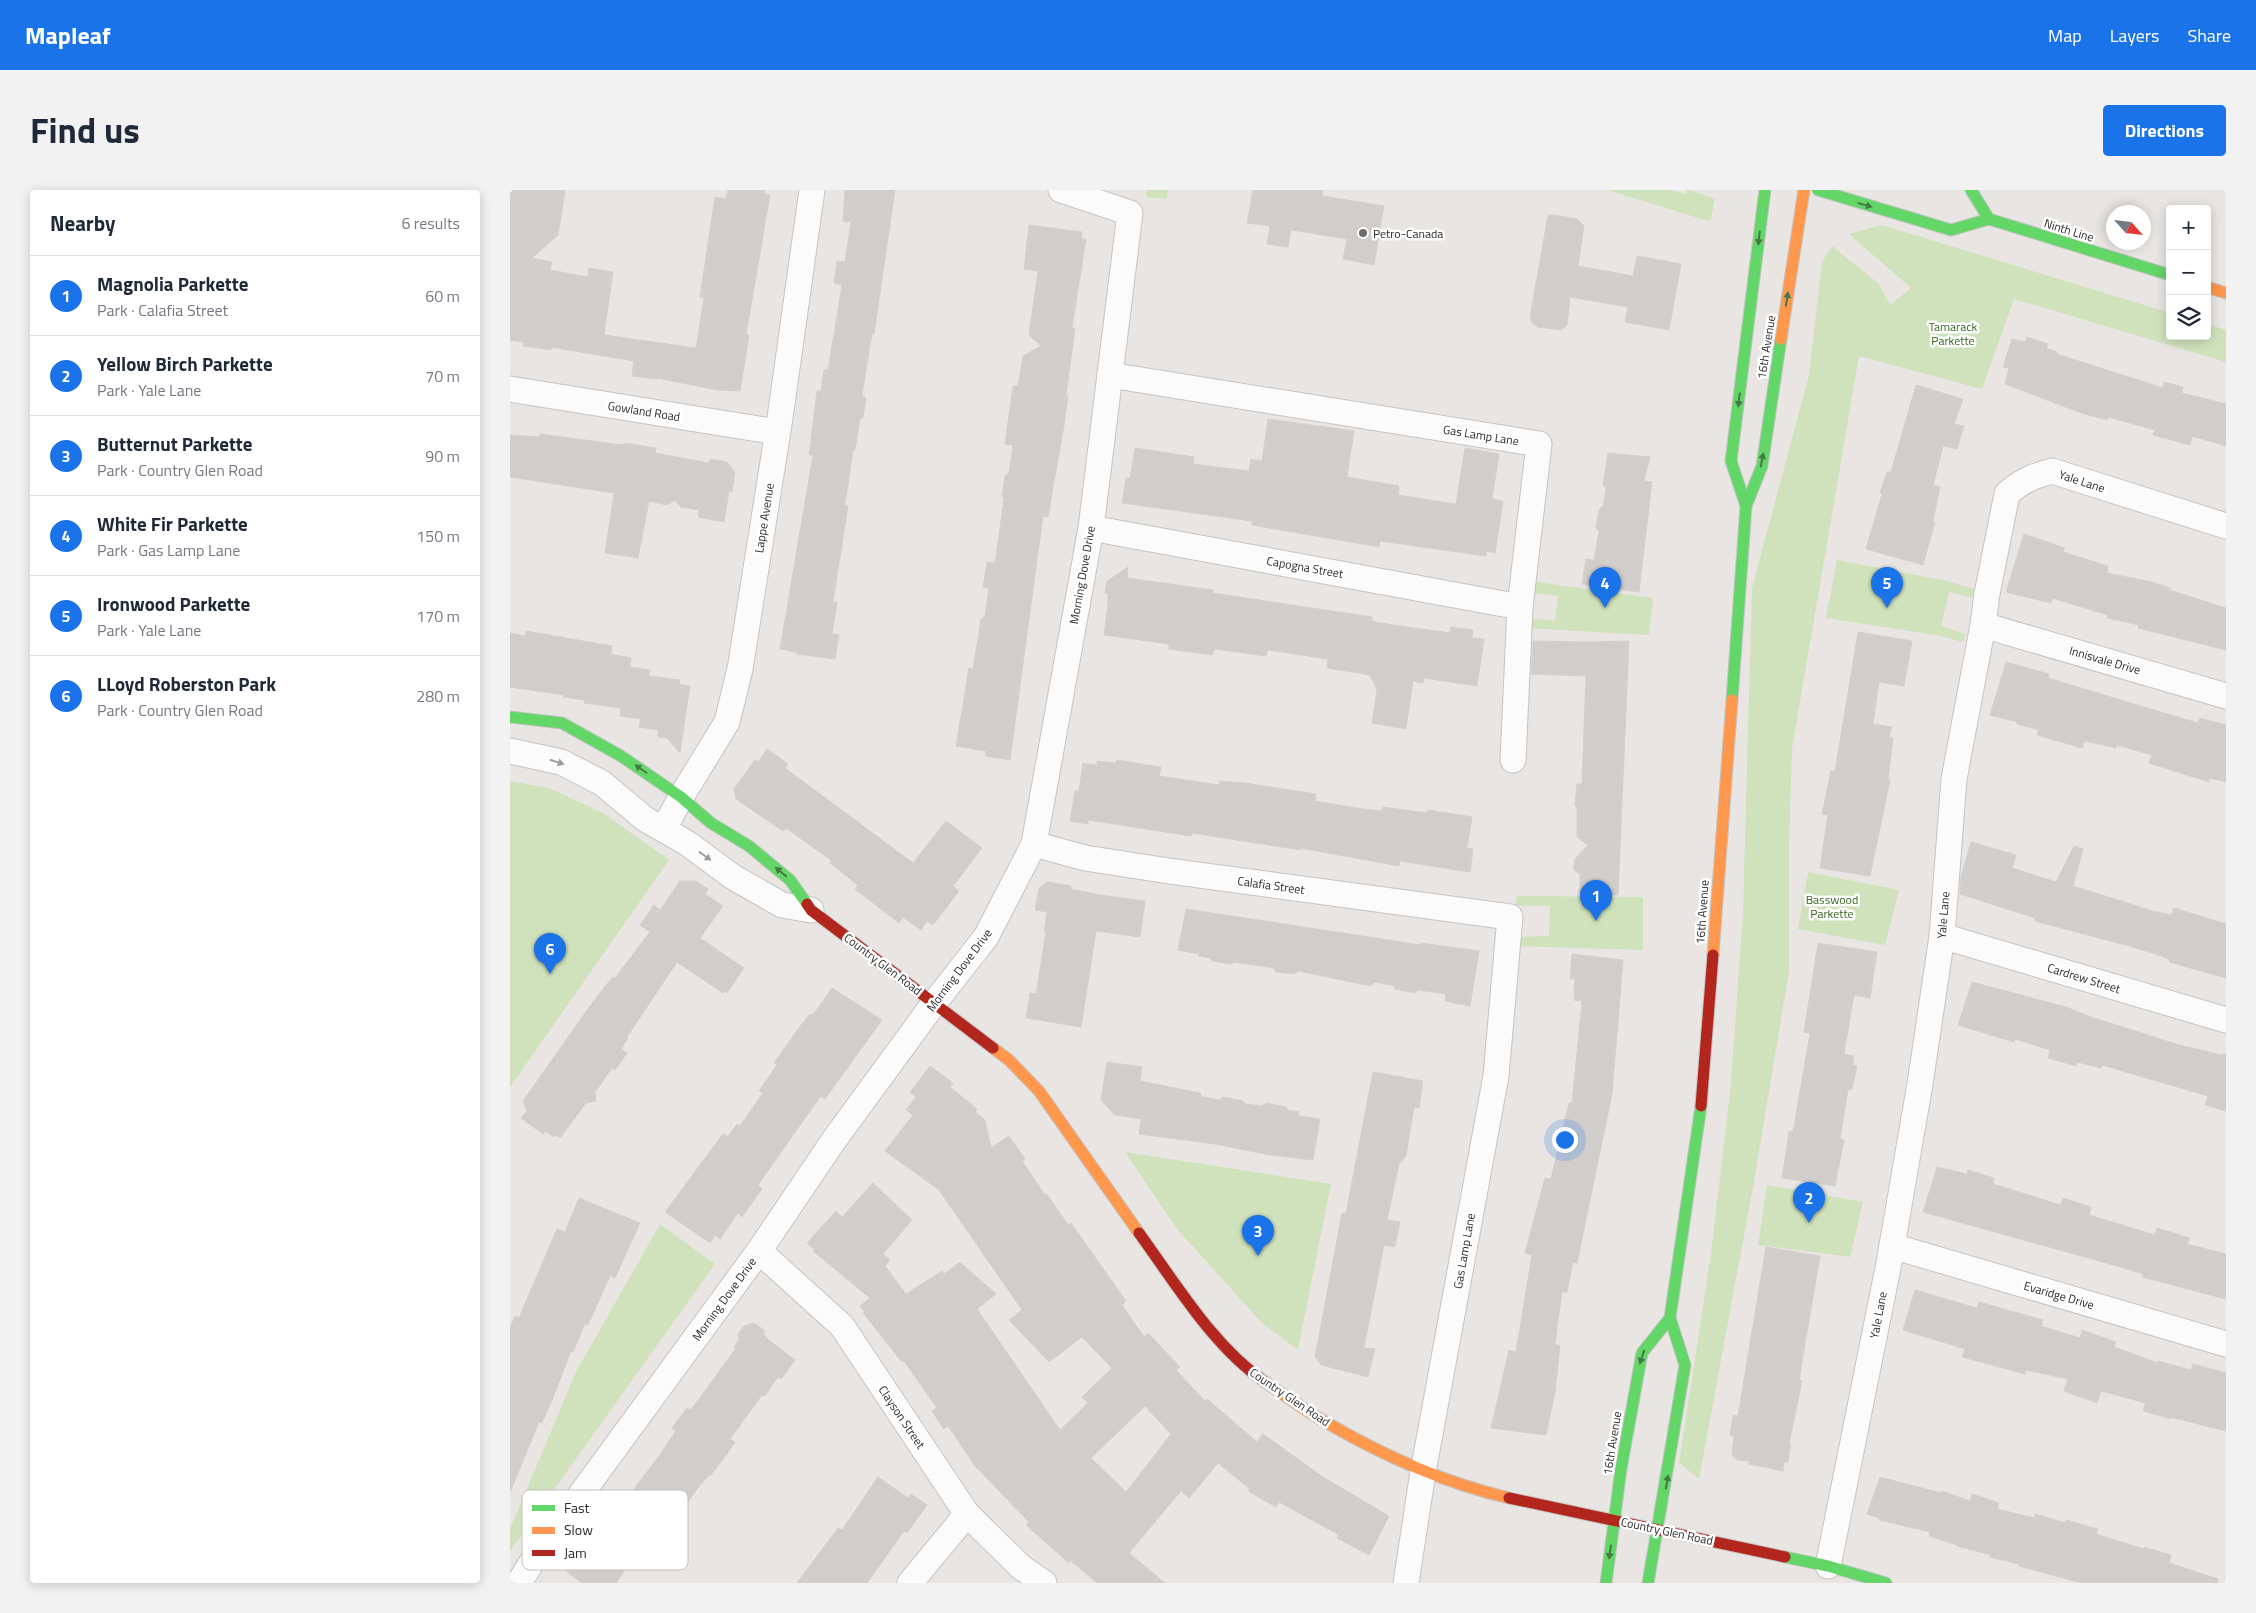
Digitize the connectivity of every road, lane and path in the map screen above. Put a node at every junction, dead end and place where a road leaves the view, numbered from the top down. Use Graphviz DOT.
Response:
graph roads {
  1 [pos="812,190"];
  2 [pos="1061,190"];
  3 [pos="1765,190"];
  4 [pos="1804,190"];
  5 [pos="1818,190"];
  6 [pos="1971,190"];
  7 [pos="1989,220"];
  8 [pos="2166,274"];
  9 [pos="2211,288"];
  10 [pos="2226,293"];
  11 [pos="1110,375"];
  12 [pos="510,389"];
  13 [pos="777,432"];
  14 [pos="1746,506"];
  15 [pos="2226,526"];
  16 [pos="1091,528"];
  17 [pos="1520,607"];
  18 [pos="1983,625"];
  19 [pos="2226,696"];
  20 [pos="510,717"];
  21 [pos="510,751"];
  22 [pos="1514,760"];
  23 [pos="681,797"];
  24 [pos="664,829"];
  25 [pos="1034,844"];
  26 [pos="811,910"];
  27 [pos="1510,918"];
  28 [pos="1942,936"];
  29 [pos="935,1002"];
  30 [pos="2226,1020"];
  31 [pos="1892,1246"];
  32 [pos="759,1251"];
  33 [pos="1670,1318"];
  34 [pos="2226,1344"];
  35 [pos="1423,1472"];
  36 [pos="584,1490"];
  37 [pos="967,1514"];
  38 [pos="1615,1520"];
  39 [pos="1658,1530"];
  40 [pos="1828,1566"];
  41 [pos="527,1570"];
  42 [pos="1881,1582"];
  43 [pos="519,1583"];
  44 [pos="910,1583"];
  45 [pos="1044,1583"];
  46 [pos="1406,1583"];
  47 [pos="1606,1583"];
  48 [pos="1648,1583"];
  1 -- 13 [label="street, Lappe Avenue"];
  2 -- 11 [label="street, Morning Dove Drive"];
  3 -- 14 [label="main road, 16th Avenue, one-way"];
  14 -- 4 [label="main road, 16th Avenue, one-way"];
  5 -- 7 [label="main road, one-way"];
  6 -- 7 [label="main road"];
  7 -- 8 [label="main road, Ninth Line"];
  9 -- 10 [label="main road"];
  11 -- 16 [label="street, Morning Dove Drive"];
  11 -- 17 [label="street, Gas Lamp Lane"];
  12 -- 13 [label="street, Gowland Road"];
  13 -- 23 [label="street, Lappe Avenue"];
  14 -- 33 [label="main road, 16th Avenue"];
  15 -- 18 [label="street, Yale Lane"];
  16 -- 17 [label="street, Capogna Street"];
  16 -- 25 [label="street, Morning Dove Drive"];
  17 -- 22 [label="street, Gas Lamp Lane"];
  18 -- 19 [label="street, Innisvale Drive"];
  18 -- 28 [label="street, Yale Lane"];
  23 -- 20 [label="main road, Country Glen Road, one-way"];
  21 -- 24 [label="street, Country Glen Road, one-way"];
  23 -- 24 [label="street, Lappe Avenue"];
  26 -- 23 [label="main road, Country Glen Road, one-way"];
  24 -- 26 [label="street, Country Glen Road, one-way"];
  25 -- 27 [label="street, Calafia Street"];
  25 -- 29 [label="street, Morning Dove Drive"];
  26 -- 29 [label="main road, Country Glen Road"];
  27 -- 35 [label="street, Gas Lamp Lane"];
  28 -- 30 [label="street, Cardrew Street"];
  28 -- 31 [label="street, Yale Lane"];
  29 -- 32 [label="street, Morning Dove Drive"];
  29 -- 35 [label="main road, Country Glen Road"];
  31 -- 34 [label="street, Evaridge Drive"];
  31 -- 40 [label="street, Yale Lane"];
  32 -- 36 [label="street, Morning Dove Drive"];
  32 -- 37 [label="street, Clayson Street"];
  33 -- 38 [label="main road, 16th Avenue, one-way"];
  39 -- 33 [label="main road, 16th Avenue, one-way"];
  35 -- 38 [label="main road, Country Glen Road"];
  35 -- 46 [label="street, Gas Lamp Lane"];
  37 -- 44 [label="street"];
  37 -- 45 [label="street, Clayson Street"];
  38 -- 39 [label="main road, Country Glen Road"];
  38 -- 47 [label="main road, 16th Avenue, one-way"];
  39 -- 40 [label="main road, Country Glen Road"];
  39 -- 48 [label="main road, 16th Avenue"];
  40 -- 42 [label="main road, Country Glen Road"];
  41 -- 43 [label="street, Morning Dove Drive"];
}
